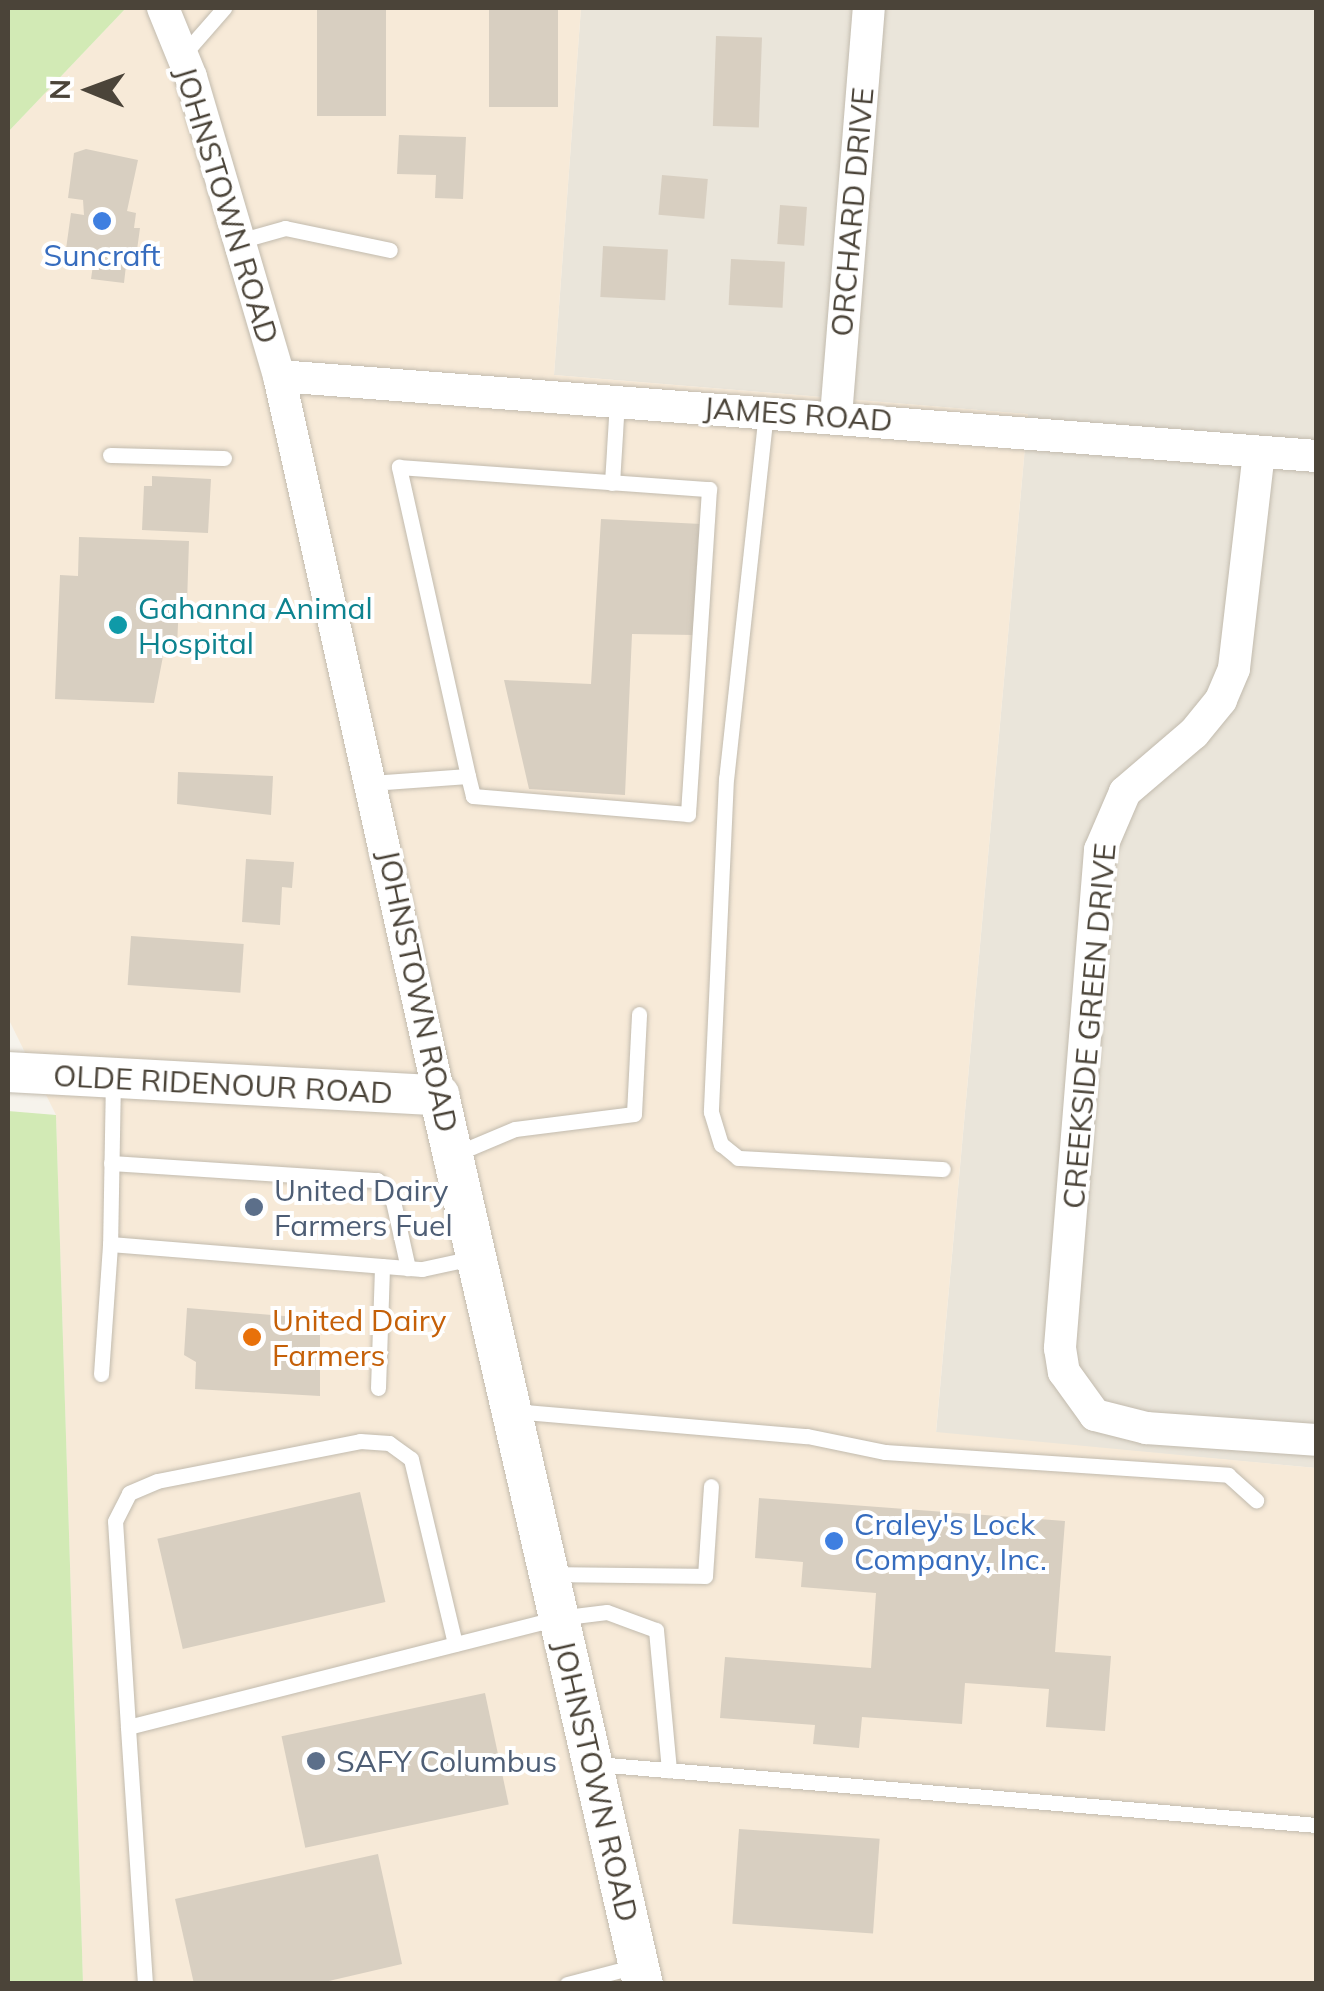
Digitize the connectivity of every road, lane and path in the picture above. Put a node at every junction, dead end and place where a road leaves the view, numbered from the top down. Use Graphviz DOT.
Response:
graph roads {
  1 [pos="162,8"];
  2 [pos="224,8"];
  3 [pos="869,8"];
  4 [pos="182,56"];
  5 [pos="239,241"];
  6 [pos="390,250"];
  7 [pos="279,376"];
  8 [pos="617,401"];
  9 [pos="766,412"];
  10 [pos="836,416"];
  11 [pos="1260,452"];
  12 [pos="110,455"];
  13 [pos="1316,456"];
  14 [pos="224,458"];
  15 [pos="612,482"];
  16 [pos="468,776"];
  17 [pos="372,782"];
  18 [pos="639,1014"];
  19 [pos="8,1072"];
  20 [pos="113,1078"];
  21 [pos="440,1095"];
  22 [pos="453,1155"];
  23 [pos="111,1163"];
  24 [pos="943,1169"];
  25 [pos="110,1244"];
  26 [pos="476,1257"];
  27 [pos="382,1266"];
  28 [pos="408,1268"];
  29 [pos="101,1374"];
  30 [pos="378,1388"];
  31 [pos="514,1412"];
  32 [pos="1316,1440"];
  33 [pos="711,1486"];
  34 [pos="1256,1500"];
  35 [pos="548,1574"];
  36 [pos="558,1618"];
  37 [pos="454,1644"];
  38 [pos="128,1728"];
  39 [pos="592,1763"];
  40 [pos="668,1770"];
  41 [pos="1316,1825"];
  42 [pos="641,1974"];
  43 [pos="145,1984"];
  44 [pos="568,1984"];
  1 -- 4 [label="street, JOHNSTOWN ROAD"];
  2 -- 4 [label="lane"];
  3 -- 10 [label="street, ORCHARD DRIVE"];
  4 -- 5 [label="street, JOHNSTOWN ROAD"];
  5 -- 6 [label="lane"];
  5 -- 7 [label="street, JOHNSTOWN ROAD"];
  7 -- 8 [label="street, JAMES ROAD"];
  7 -- 17 [label="street, JOHNSTOWN ROAD"];
  8 -- 9 [label="street, JAMES ROAD"];
  8 -- 15 [label="lane"];
  9 -- 10 [label="street, JAMES ROAD"];
  9 -- 24 [label="lane"];
  10 -- 11 [label="street, JAMES ROAD"];
  11 -- 13 [label="street, JAMES ROAD"];
  11 -- 32 [label="street, CREEKSIDE GREEN DRIVE"];
  12 -- 14 [label="lane"];
  15 -- 16 [label="lane"];
  15 -- 16 [label="lane"];
  16 -- 17 [label="lane"];
  17 -- 21 [label="street, JOHNSTOWN ROAD"];
  18 -- 22 [label="lane"];
  19 -- 20 [label="street, OLDE RIDENOUR ROAD"];
  20 -- 21 [label="street, OLDE RIDENOUR ROAD"];
  20 -- 23 [label="lane"];
  21 -- 22 [label="street, JOHNSTOWN ROAD"];
  22 -- 26 [label="street, JOHNSTOWN ROAD"];
  23 -- 25 [label="lane"];
  23 -- 28 [label="lane"];
  25 -- 27 [label="lane"];
  25 -- 29 [label="lane"];
  26 -- 28 [label="lane"];
  26 -- 31 [label="street, JOHNSTOWN ROAD"];
  27 -- 28 [label="lane"];
  27 -- 30 [label="lane"];
  31 -- 34 [label="lane"];
  31 -- 35 [label="street, JOHNSTOWN ROAD"];
  33 -- 35 [label="lane"];
  35 -- 36 [label="street, JOHNSTOWN ROAD"];
  36 -- 37 [label="lane"];
  36 -- 39 [label="street, JOHNSTOWN ROAD"];
  36 -- 40 [label="lane"];
  37 -- 38 [label="lane"];
  37 -- 38 [label="lane"];
  38 -- 43 [label="lane"];
  39 -- 40 [label="lane"];
  39 -- 42 [label="street, JOHNSTOWN ROAD"];
  40 -- 41 [label="lane"];
  42 -- 44 [label="lane"];
}
